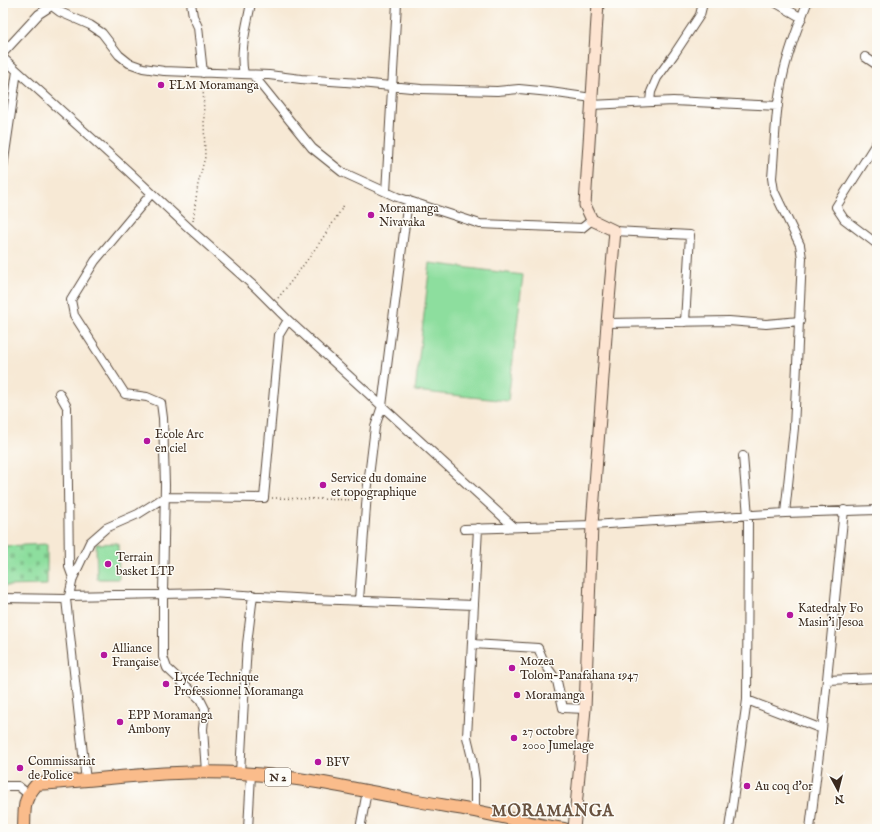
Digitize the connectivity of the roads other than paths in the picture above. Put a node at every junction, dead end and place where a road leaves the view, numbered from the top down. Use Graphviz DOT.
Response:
graph roads {
  1 [pos="191,3"];
  2 [pos="251,3"];
  3 [pos="397,3"];
  4 [pos="598,3"];
  5 [pos="703,3"];
  6 [pos="776,3"];
  7 [pos="807,3"];
  8 [pos="54,4"];
  9 [pos="802,18"];
  10 [pos="3,53"];
  11 [pos="864,57"];
  12 [pos="3,58"];
  13 [pos="877,65"];
  14 [pos="17,71"];
  15 [pos="203,73"];
  16 [pos="244,74"];
  17 [pos="253,75"];
  18 [pos="392,86"];
  19 [pos="592,101"];
  20 [pos="650,102"];
  21 [pos="778,106"];
  22 [pos="6,130"];
  23 [pos="877,142"];
  24 [pos="3,167"];
  25 [pos="386,192"];
  26 [pos="151,194"];
  27 [pos="408,200"];
  28 [pos="592,220"];
  29 [pos="615,231"];
  30 [pos="877,244"];
  31 [pos="288,320"];
  32 [pos="800,321"];
  33 [pos="685,322"];
  34 [pos="607,323"];
  35 [pos="59,393"];
  36 [pos="382,406"];
  37 [pos="743,456"];
  38 [pos="164,497"];
  39 [pos="844,510"];
  40 [pos="877,510"];
  41 [pos="785,513"];
  42 [pos="748,516"];
  43 [pos="592,525"];
  44 [pos="514,527"];
  45 [pos="478,528"];
  46 [pos="464,529"];
  47 [pos="73,578"];
  48 [pos="163,594"];
  49 [pos="253,595"];
  50 [pos="67,597"];
  51 [pos="3,598"];
  52 [pos="358,600"];
  53 [pos="474,605"];
  54 [pos="472,644"];
  55 [pos="877,678"];
  56 [pos="827,680"];
  57 [pos="747,700"];
  58 [pos="585,709"];
  59 [pos="822,729"];
  60 [pos="206,772"];
  61 [pos="246,774"];
  62 [pos="86,781"];
  63 [pos="3,786"];
  64 [pos="367,791"];
  65 [pos="28,794"];
  66 [pos="474,811"];
  67 [pos="547,828"];
  68 [pos="24,829"];
  69 [pos="248,829"];
  70 [pos="360,829"];
  71 [pos="564,829"];
  72 [pos="574,829"];
  73 [pos="729,829"];
  74 [pos="810,829"];
  1 -- 15 [label="street"];
  2 -- 16 [label="street"];
  3 -- 18 [label="street"];
  4 -- 19 [label="street"];
  5 -- 20 [label="street"];
  6 -- 9 [label="street"];
  7 -- 9 [label="street"];
  8 -- 10 [label="street"];
  8 -- 15 [label="street"];
  9 -- 21 [label="street"];
  11 -- 13 [label="street"];
  12 -- 14 [label="street"];
  14 -- 22 [label="street"];
  14 -- 26 [label="street"];
  15 -- 16 [label="street"];
  16 -- 17 [label="street"];
  17 -- 18 [label="street"];
  17 -- 25 [label="street"];
  18 -- 19 [label="street"];
  18 -- 25 [label="street"];
  19 -- 20 [label="street"];
  19 -- 28 [label="street"];
  20 -- 21 [label="street"];
  21 -- 32 [label="street"];
  22 -- 24 [label="street"];
  23 -- 30 [label="street"];
  25 -- 27 [label="street"];
  26 -- 31 [label="street"];
  26 -- 38 [label="street"];
  27 -- 28 [label="street"];
  27 -- 36 [label="street"];
  28 -- 29 [label="street"];
  29 -- 33 [label="street"];
  29 -- 34 [label="street"];
  31 -- 36 [label="street"];
  31 -- 38 [label="street"];
  32 -- 33 [label="street"];
  32 -- 41 [label="street"];
  33 -- 34 [label="street"];
  34 -- 43 [label="street"];
  35 -- 47 [label="street"];
  36 -- 44 [label="street"];
  36 -- 52 [label="street"];
  37 -- 42 [label="street"];
  38 -- 47 [label="street"];
  38 -- 48 [label="street"];
  39 -- 40 [label="street"];
  39 -- 41 [label="street"];
  39 -- 56 [label="street"];
  41 -- 42 [label="street"];
  42 -- 43 [label="street"];
  42 -- 57 [label="street"];
  43 -- 44 [label="street"];
  43 -- 58 [label="street"];
  44 -- 45 [label="street"];
  45 -- 46 [label="street"];
  45 -- 53 [label="street"];
  47 -- 50 [label="street"];
  48 -- 49 [label="street"];
  48 -- 50 [label="street"];
  48 -- 60 [label="street"];
  49 -- 52 [label="street"];
  49 -- 61 [label="street"];
  50 -- 51 [label="street"];
  50 -- 62 [label="street"];
  52 -- 53 [label="street"];
  53 -- 54 [label="street"];
  54 -- 58 [label="street"];
  54 -- 66 [label="street"];
  55 -- 56 [label="street"];
  56 -- 59 [label="street"];
  57 -- 59 [label="street"];
  57 -- 73 [label="street"];
  58 -- 72 [label="street"];
  59 -- 74 [label="street"];
  60 -- 61 [label="main road, N 2"];
  60 -- 62 [label="main road, N 2"];
  61 -- 64 [label="main road, N 2"];
  61 -- 69 [label="street"];
  62 -- 65 [label="main road, N 2"];
  63 -- 65 [label="street"];
  64 -- 66 [label="main road, N 2"];
  64 -- 70 [label="street"];
  65 -- 68 [label="main road"];
  66 -- 67 [label="main road, N 2"];
  67 -- 71 [label="main road, N 2"];
}
